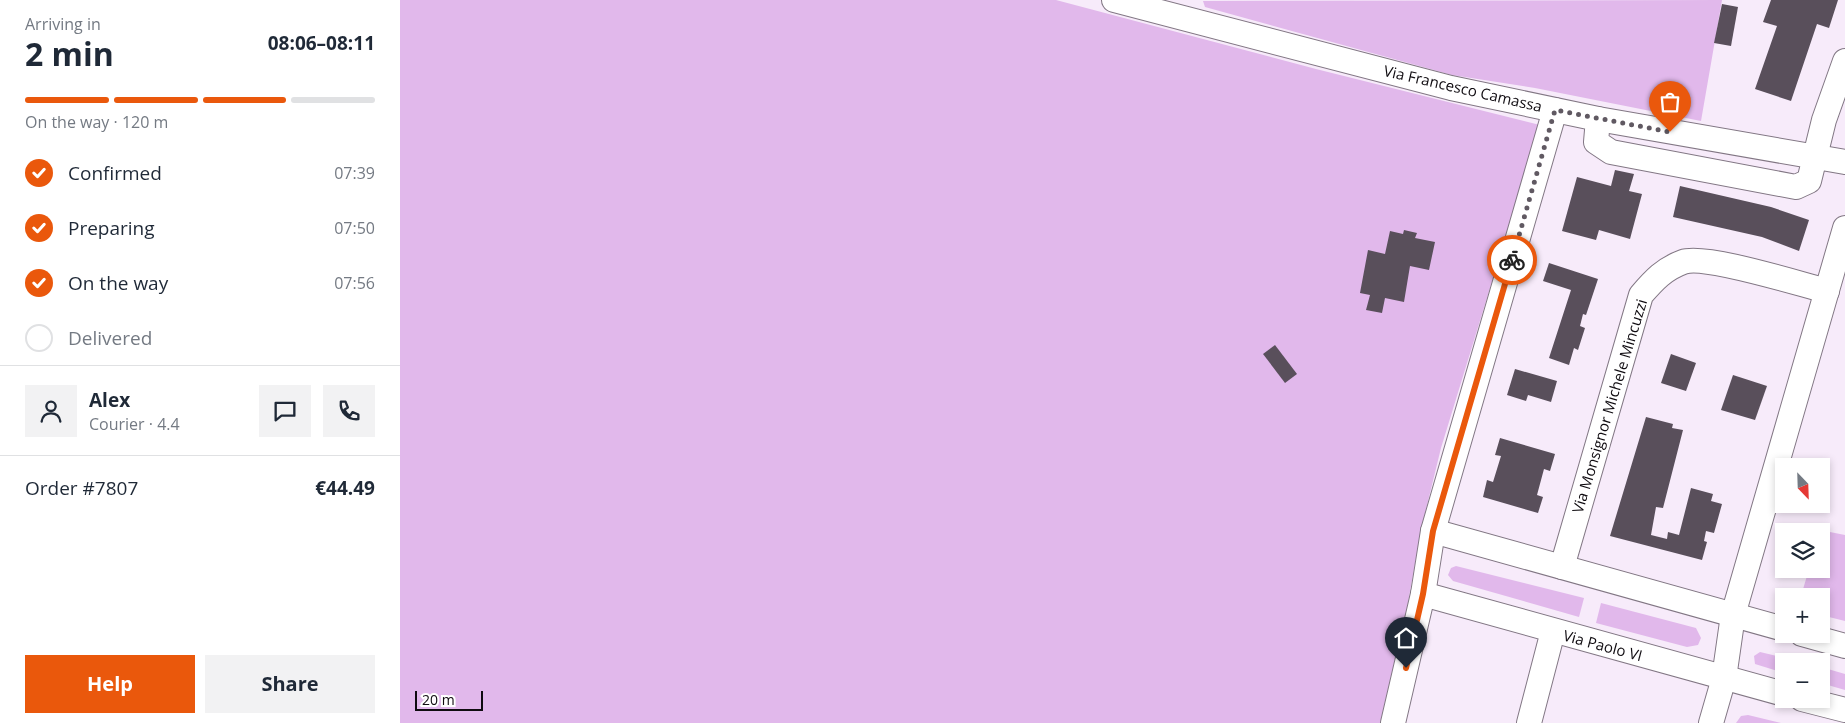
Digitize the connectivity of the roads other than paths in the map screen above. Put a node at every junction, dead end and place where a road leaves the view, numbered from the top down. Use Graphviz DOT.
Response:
graph roads {
  1 [pos="1114,0"];
  2 [pos="1180,8"];
  3 [pos="1845,61"];
  4 [pos="1555,110"];
  5 [pos="1598,119"];
  6 [pos="1816,156"];
  7 [pos="1845,162"];
  8 [pos="1845,228"];
  9 [pos="1827,291"];
  10 [pos="1433,531"];
  11 [pos="1562,567"];
  12 [pos="1423,594"];
  13 [pos="1733,615"];
  14 [pos="1775,627"];
  15 [pos="1553,631"];
  16 [pos="1830,642"];
  17 [pos="1845,646"];
  18 [pos="1724,678"];
  19 [pos="1775,692"];
  20 [pos="1830,706"];
  21 [pos="1845,710"];
  22 [pos="1393,723"];
  23 [pos="1529,723"];
  24 [pos="1711,723"];
  1 -- 2 [label="street, Via Francesco Camassa"];
  2 -- 4 [label="street, Via Francesco Camassa"];
  3 -- 6 [label="street"];
  4 -- 5 [label="street, Via Francesco Camassa"];
  4 -- 10 [label="street"];
  5 -- 6 [label="street, Via Francesco Camassa"];
  5 -- 6 [label="street"];
  6 -- 7 [label="street, Via Francesco Camassa"];
  8 -- 9 [label="street"];
  9 -- 11 [label="street, Via Monsignor Michele Mincuzzi"];
  9 -- 13 [label="street"];
  10 -- 11 [label="street"];
  10 -- 12 [label="street"];
  11 -- 13 [label="street"];
  12 -- 15 [label="street, Via Paolo VI"];
  12 -- 22 [label="street"];
  13 -- 14 [label="street"];
  13 -- 18 [label="street"];
  15 -- 18 [label="street, Via Paolo VI"];
  15 -- 23 [label="street"];
  16 -- 17 [label="street"];
  18 -- 19 [label="street, Via Paolo VI"];
  18 -- 24 [label="street"];
  20 -- 21 [label="street"];
}
